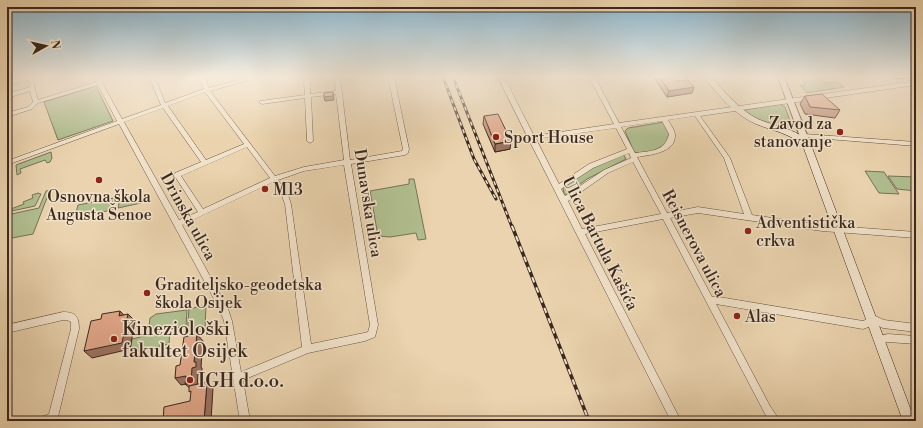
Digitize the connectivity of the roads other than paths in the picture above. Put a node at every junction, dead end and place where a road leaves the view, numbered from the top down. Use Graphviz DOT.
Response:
graph roads {
  1 [pos="309,96"];
  2 [pos="35,97"];
  3 [pos="50,97"];
  4 [pos="107,97"];
  5 [pos="161,97"];
  6 [pos="186,97"];
  7 [pos="211,97"];
  8 [pos="301,97"];
  9 [pos="340,97"];
  10 [pos="395,97"];
  11 [pos="511,97"];
  12 [pos="602,97"];
  13 [pos="726,97"];
  14 [pos="788,97"];
  15 [pos="820,97"];
  16 [pos="790,101"];
  17 [pos="36,102"];
  18 [pos="262,102"];
  19 [pos="164,105"];
  20 [pos="737,109"];
  21 [pos="696,114"];
  22 [pos="7,115"];
  23 [pos="664,119"];
  24 [pos="120,121"];
  25 [pos="617,125"];
  26 [pos="532,138"];
  27 [pos="310,141"];
  28 [pos="805,141"];
  29 [pos="916,144"];
  30 [pos="247,145"];
  31 [pos="633,155"];
  32 [pos="347,162"];
  33 [pos="7,163"];
  34 [pos="205,163"];
  35 [pos="274,179"];
  36 [pos="557,188"];
  37 [pos="563,201"];
  38 [pos="202,213"];
  39 [pos="665,216"];
  40 [pos="748,218"];
  41 [pos="178,224"];
  42 [pos="838,230"];
  43 [pos="580,232"];
  44 [pos="916,235"];
  45 [pos="709,301"];
  46 [pos="871,318"];
  47 [pos="916,328"];
  48 [pos="7,329"];
  49 [pos="879,340"];
  50 [pos="916,340"];
  51 [pos="307,350"];
  52 [pos="238,378"];
  53 [pos="52,419"];
  54 [pos="42,421"];
  55 [pos="245,421"];
  56 [pos="676,421"];
  57 [pos="775,421"];
  58 [pos="909,421"];
  1 -- 27 [label="street"];
  2 -- 17 [label="street"];
  3 -- 17 [label="street, Drinska ulica"];
  4 -- 24 [label="street, Drinska ulica"];
  5 -- 19 [label="street"];
  6 -- 19 [label="street"];
  7 -- 30 [label="street"];
  8 -- 18 [label="street"];
  9 -- 32 [label="street, Dunavska ulica"];
  10 -- 32 [label="street"];
  11 -- 26 [label="street, Ulica Bartula Kašića"];
  12 -- 25 [label="street, Reisnerova ulica"];
  13 -- 20 [label="main road"];
  14 -- 16 [label="street"];
  15 -- 16 [label="street"];
  16 -- 20 [label="street"];
  16 -- 28 [label="street"];
  17 -- 22 [label="street, Drinska ulica"];
  19 -- 24 [label="street"];
  19 -- 34 [label="street"];
  20 -- 21 [label="street"];
  20 -- 28 [label="main road"];
  21 -- 23 [label="street"];
  21 -- 40 [label="street"];
  23 -- 25 [label="street"];
  23 -- 31 [label="street"];
  24 -- 33 [label="street"];
  24 -- 41 [label="street, Drinska ulica"];
  25 -- 26 [label="street"];
  25 -- 31 [label="street, Reisnerova ulica"];
  26 -- 36 [label="street, Ulica Bartula Kašića"];
  28 -- 29 [label="street"];
  28 -- 42 [label="main road"];
  30 -- 34 [label="street"];
  30 -- 35 [label="street"];
  31 -- 36 [label="street"];
  31 -- 37 [label="street"];
  31 -- 39 [label="street, Reisnerova ulica"];
  32 -- 35 [label="street"];
  32 -- 51 [label="street, Dunavska ulica"];
  34 -- 38 [label="street"];
  35 -- 38 [label="street"];
  35 -- 51 [label="street"];
  36 -- 37 [label="street, Ulica Bartula Kašića"];
  37 -- 43 [label="street, Ulica Bartula Kašića"];
  38 -- 41 [label="street"];
  39 -- 40 [label="street"];
  39 -- 43 [label="street"];
  39 -- 45 [label="street, Reisnerova ulica"];
  40 -- 42 [label="street"];
  41 -- 52 [label="street, Drinska ulica"];
  42 -- 44 [label="street"];
  42 -- 46 [label="main road"];
  43 -- 56 [label="street, Ulica Bartula Kašića"];
  45 -- 46 [label="street"];
  45 -- 57 [label="street, Reisnerova ulica"];
  46 -- 47 [label="street"];
  46 -- 49 [label="main road"];
  48 -- 53 [label="street"];
  49 -- 50 [label="street"];
  49 -- 58 [label="main road"];
  51 -- 52 [label="street"];
  52 -- 55 [label="street, Drinska ulica"];
  53 -- 54 [label="street"];
}
